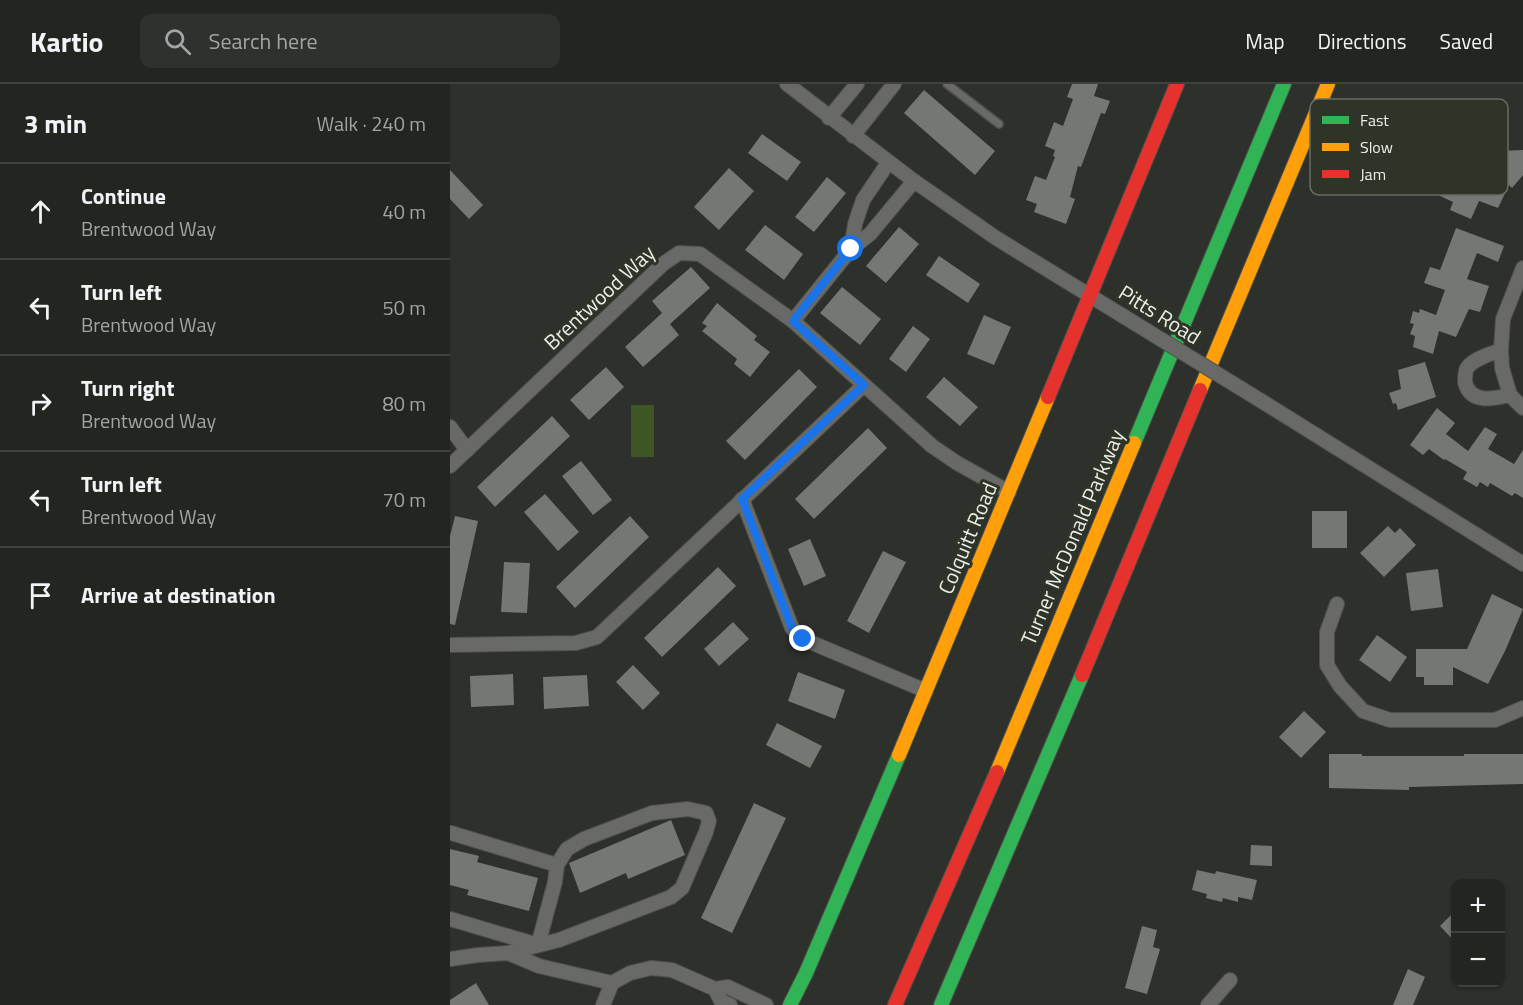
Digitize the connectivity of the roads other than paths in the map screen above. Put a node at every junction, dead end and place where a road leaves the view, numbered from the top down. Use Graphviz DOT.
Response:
graph roads {
  1 [pos="787,84"];
  2 [pos="857,84"];
  3 [pos="894,84"];
  4 [pos="947,84"];
  5 [pos="1177,84"];
  6 [pos="1284,84"];
  7 [pos="1328,84"];
  8 [pos="1322,99"];
  9 [pos="829,118"];
  10 [pos="999,124"];
  11 [pos="1310,127"];
  12 [pos="853,136"];
  13 [pos="888,163"];
  14 [pos="914,181"];
  15 [pos="851,249"];
  16 [pos="1523,268"];
  17 [pos="1090,296"];
  18 [pos="793,321"];
  19 [pos="1501,350"];
  20 [pos="864,385"];
  21 [pos="1510,395"];
  22 [pos="1523,408"];
  23 [pos="450,428"];
  24 [pos="467,450"];
  25 [pos="450,466"];
  26 [pos="1008,492"];
  27 [pos="742,499"];
  28 [pos="1523,564"];
  29 [pos="1337,604"];
  30 [pos="450,645"];
  31 [pos="926,691"];
  32 [pos="1523,708"];
  33 [pos="451,833"];
  34 [pos="557,865"];
  35 [pos="450,919"];
  36 [pos="537,945"];
  37 [pos="508,953"];
  38 [pos="450,959"];
  39 [pos="1230,980"];
  40 [pos="612,983"];
  41 [pos="715,989"];
  42 [pos="603,1005"];
  43 [pos="730,1005"];
  44 [pos="766,1005"];
  45 [pos="790,1005"];
  46 [pos="895,1005"];
  47 [pos="941,1005"];
  48 [pos="1208,1005"];
  1 -- 9 [label="street, Pitts Road"];
  2 -- 9 [label="street"];
  3 -- 12 [label="street"];
  4 -- 10 [label="lane"];
  5 -- 17 [label="main road, Colquitt Road"];
  6 -- 46 [label="main road, Turner McDonald Parkway"];
  7 -- 8 [label="main road"];
  9 -- 12 [label="street, Pitts Road"];
  11 -- 47 [label="main road"];
  12 -- 13 [label="street, Pitts Road"];
  13 -- 14 [label="street, Pitts Road"];
  13 -- 15 [label="street"];
  14 -- 15 [label="street"];
  14 -- 17 [label="street, Pitts Road"];
  15 -- 18 [label="street"];
  16 -- 19 [label="street"];
  17 -- 26 [label="main road, Colquitt Road"];
  17 -- 28 [label="street, Pitts Road, bridge"];
  18 -- 20 [label="street, Brentwood Way"];
  18 -- 24 [label="street, Brentwood Way"];
  19 -- 21 [label="street"];
  19 -- 21 [label="street"];
  20 -- 26 [label="street, Brentwood Way"];
  20 -- 27 [label="street"];
  21 -- 22 [label="street"];
  23 -- 24 [label="street"];
  24 -- 25 [label="street, Brentwood Way"];
  26 -- 31 [label="main road, Colquitt Road"];
  27 -- 30 [label="street"];
  27 -- 31 [label="street"];
  29 -- 32 [label="street"];
  31 -- 45 [label="main road, Colquitt Road"];
  33 -- 34 [label="street"];
  34 -- 36 [label="street"];
  34 -- 36 [label="street"];
  35 -- 36 [label="street"];
  36 -- 37 [label="street"];
  37 -- 38 [label="street"];
  37 -- 40 [label="street"];
  39 -- 48 [label="street"];
  40 -- 41 [label="street"];
  40 -- 42 [label="street"];
  41 -- 43 [label="street"];
  41 -- 44 [label="street"];
}
